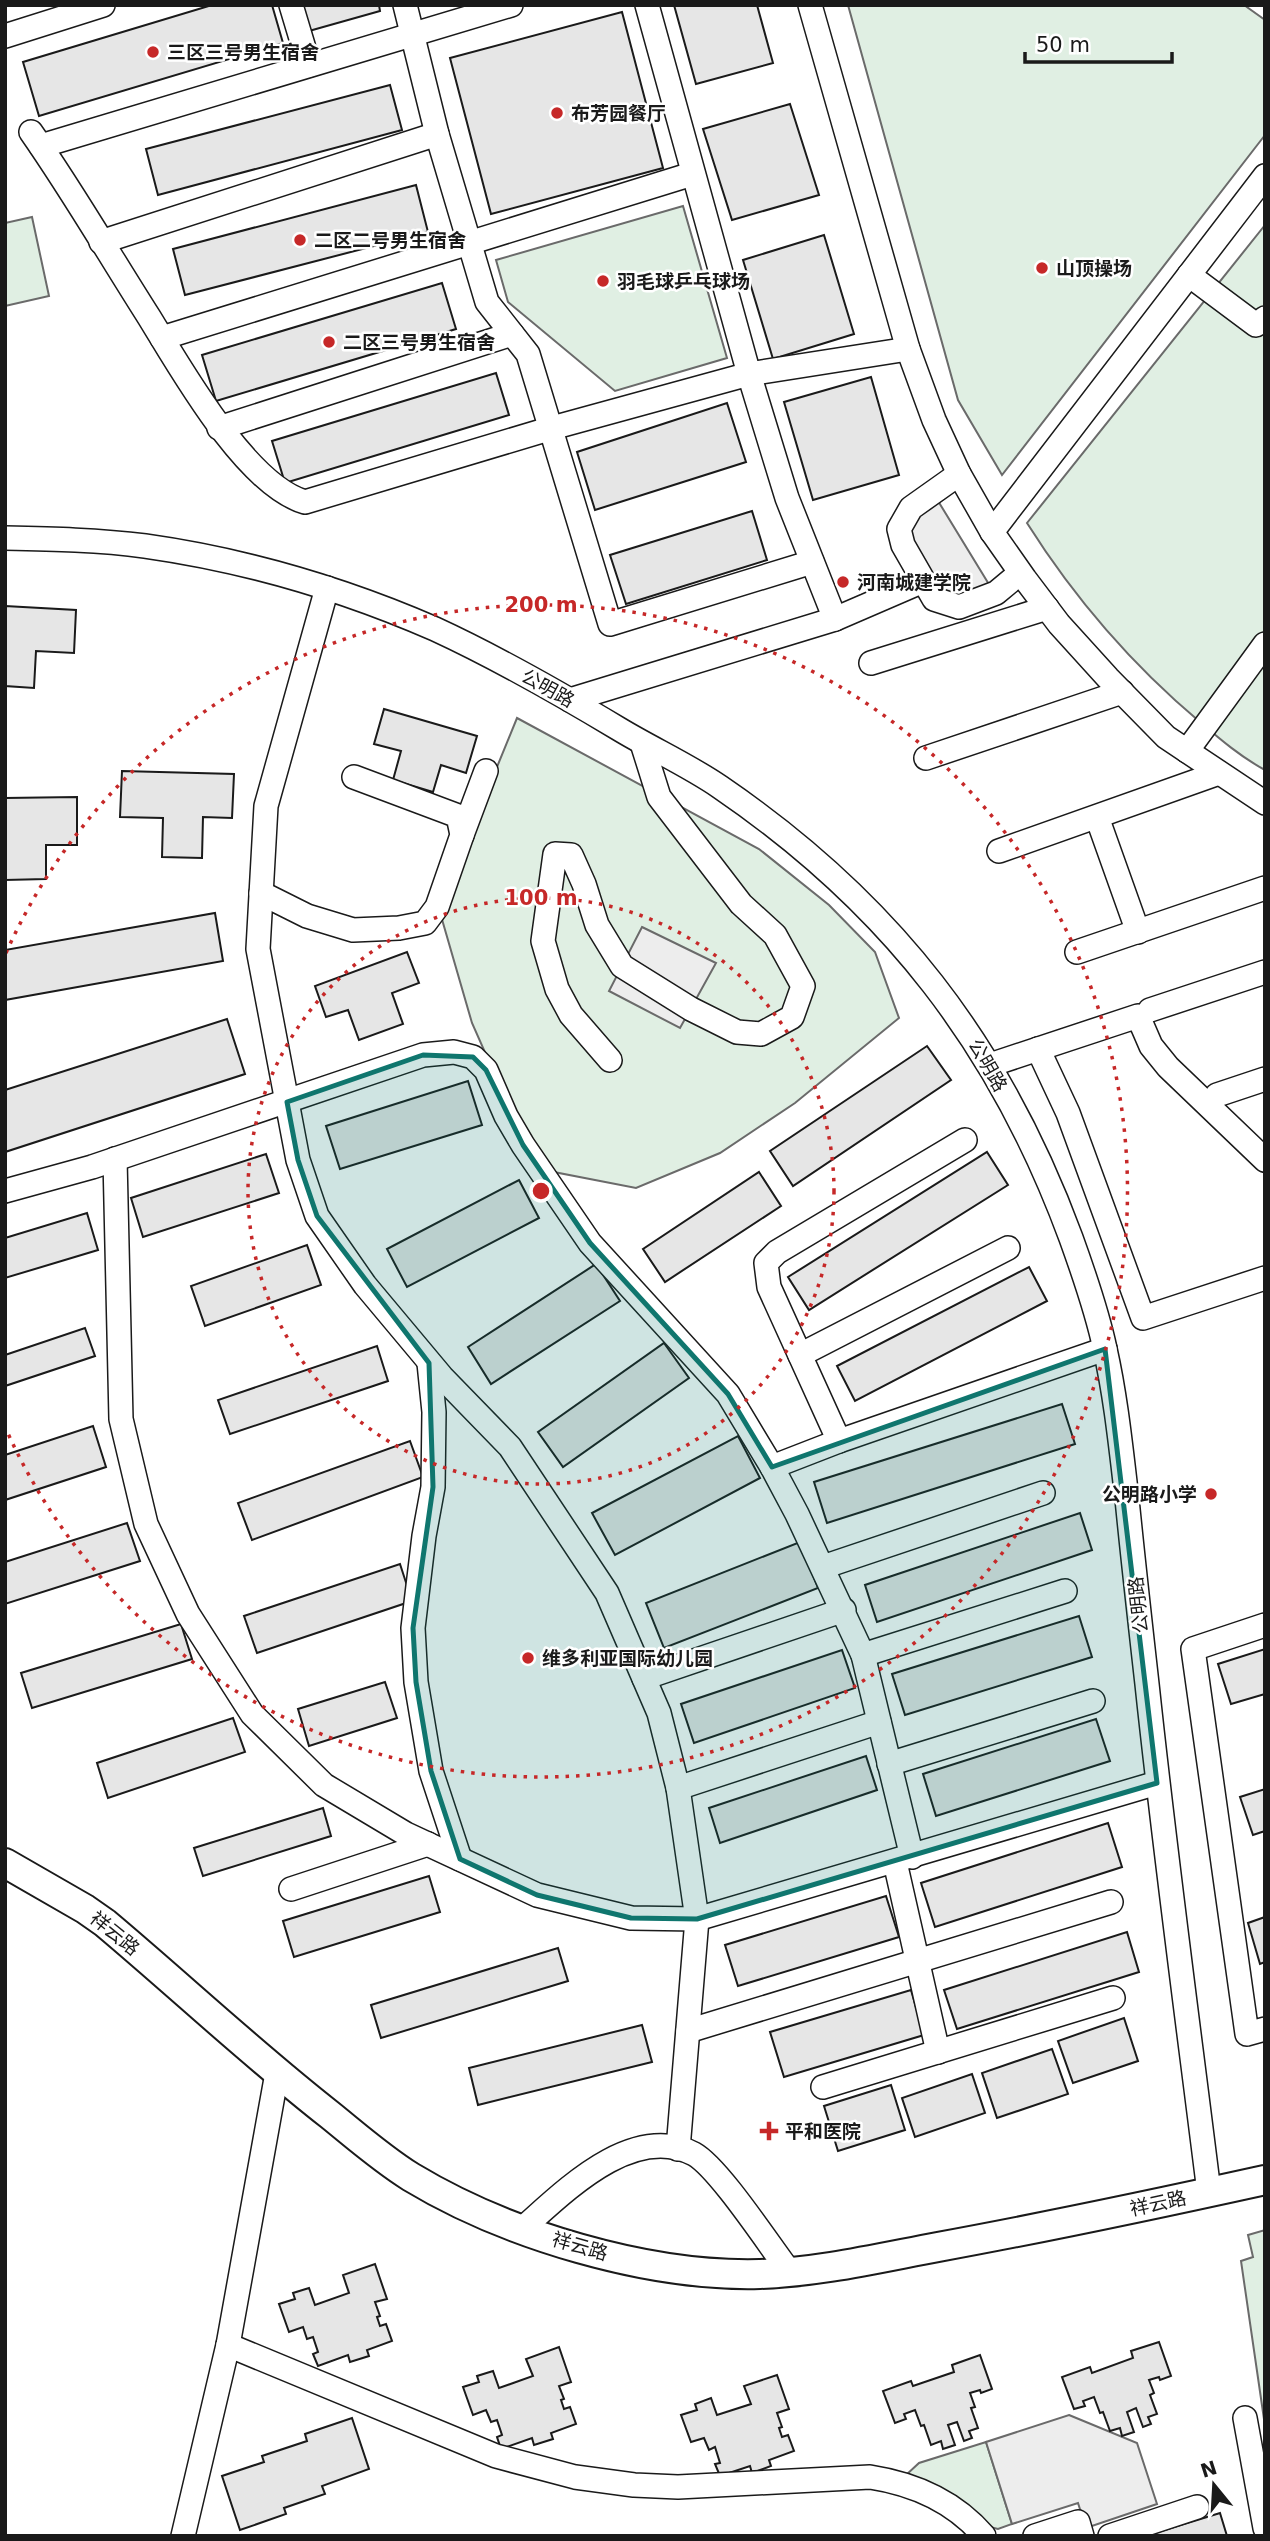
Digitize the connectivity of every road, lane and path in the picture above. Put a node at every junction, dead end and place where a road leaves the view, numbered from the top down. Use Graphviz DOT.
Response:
graph roads {
  1 [pos="103,5"];
  2 [pos="291,5"];
  3 [pos="405,5"];
  4 [pos="511,5"];
  5 [pos="647,5"];
  6 [pos="810,5"];
  7 [pos="412,33"];
  8 [pos="5,36"];
  9 [pos="309,65"];
  10 [pos="437,134"];
  11 [pos="692,174"];
  12 [pos="1265,176"];
  13 [pos="101,242"];
  14 [pos="469,244"];
  15 [pos="1189,275"];
  16 [pos="1262,324"];
  17 [pos="512,334"];
  18 [pos="162,338"];
  19 [pos="908,349"];
  20 [pos="750,374"];
  21 [pos="219,428"];
  22 [pos="552,428"];
  23 [pos="959,474"];
  24 [pos="992,532"];
  25 [pos="5,538"];
  26 [pos="812,562"];
  27 [pos="1020,573"];
  28 [pos="923,581"];
  29 [pos="327,588"];
  30 [pos="1047,608"];
  31 [pos="835,619"];
  32 [pos="1265,643"];
  33 [pos="872,663"];
  34 [pos="1122,692"];
  35 [pos="570,700"];
  36 [pos="642,743"];
  37 [pos="1187,751"];
  38 [pos="926,758"];
  39 [pos="486,771"];
  40 [pos="1219,773"];
  41 [pos="354,777"];
  42 [pos="1265,803"];
  43 [pos="1097,817"];
  44 [pos="462,835"];
  45 [pos="999,851"];
  46 [pos="1265,888"];
  47 [pos="261,893"];
  48 [pos="1138,932"];
  49 [pos="1077,952"];
  50 [pos="1265,972"];
  51 [pos="1150,1010"];
  52 [pos="1038,1049"];
  53 [pos="610,1060"];
  54 [pos="990,1065"];
  55 [pos="1265,1079"];
  56 [pos="1217,1095"];
  57 [pos="287,1102"];
  58 [pos="965,1140"];
  59 [pos="114,1160"];
  60 [pos="1265,1160"];
  61 [pos="5,1191"];
  62 [pos="1008,1248"];
  63 [pos="1265,1278"];
  64 [pos="1105,1349"];
  65 [pos="800,1355"];
  66 [pos="429,1363"];
  67 [pos="839,1441"];
  68 [pos="772,1467"];
  69 [pos="1043,1493"];
  70 [pos="822,1566"];
  71 [pos="1065,1591"];
  72 [pos="844,1610"];
  73 [pos="1265,1625"];
  74 [pos="863,1655"];
  75 [pos="644,1678"];
  76 [pos="1093,1701"];
  77 [pos="879,1722"];
  78 [pos="889,1764"];
  79 [pos="1157,1783"];
  80 [pos="678,1788"];
  81 [pos="428,1844"];
  82 [pos="460,1859"];
  83 [pos="903,1859"];
  84 [pos="5,1863"];
  85 [pos="291,1889"];
  86 [pos="1111,1902"];
  87 [pos="696,1919"];
  88 [pos="918,1961"];
  89 [pos="1113,1998"];
  90 [pos="1265,2029"];
  91 [pos="688,2031"];
  92 [pos="938,2052"];
  93 [pos="277,2073"];
  94 [pos="823,2087"];
  95 [pos="678,2149"];
  96 [pos="1265,2180"];
  97 [pos="1209,2192"];
  98 [pos="522,2229"];
  99 [pos="789,2271"];
  100 [pos="228,2345"];
  101 [pos="1245,2418"];
  102 [pos="1197,2507"];
  103 [pos="1265,2528"];
  104 [pos="976,2534"];
  105 [pos="183,2536"];
  106 [pos="1035,2536"];
  107 [pos="1082,2536"];
  108 [pos="1110,2536"];
  1 -- 8 [label="street"];
  2 -- 9 [label="street"];
  3 -- 7 [label="street"];
  4 -- 7 [label="street"];
  5 -- 11 [label="street"];
  6 -- 19 [label="street"];
  7 -- 9 [label="street"];
  7 -- 10 [label="street"];
  9 -- 13 [label="street"];
  10 -- 13 [label="street"];
  10 -- 14 [label="street"];
  11 -- 14 [label="street"];
  11 -- 20 [label="street"];
  12 -- 15 [label="street"];
  13 -- 18 [label="street"];
  14 -- 17 [label="street"];
  14 -- 18 [label="street"];
  15 -- 16 [label="street"];
  15 -- 24 [label="street"];
  17 -- 21 [label="street"];
  17 -- 22 [label="street"];
  18 -- 21 [label="street"];
  19 -- 20 [label="street"];
  19 -- 23 [label="street"];
  20 -- 22 [label="street"];
  20 -- 26 [label="street"];
  21 -- 22 [label="street"];
  22 -- 26 [label="street"];
  23 -- 24 [label="street"];
  23 -- 28 [label="street"];
  24 -- 27 [label="street"];
  25 -- 29 [label="street, 公明路"];
  26 -- 31 [label="street"];
  27 -- 28 [label="street"];
  27 -- 30 [label="street"];
  28 -- 31 [label="street"];
  29 -- 35 [label="street, 公明路"];
  29 -- 47 [label="street"];
  30 -- 33 [label="street"];
  30 -- 34 [label="street"];
  31 -- 35 [label="street"];
  32 -- 37 [label="street"];
  34 -- 37 [label="street"];
  34 -- 38 [label="street"];
  35 -- 36 [label="street, 公明路"];
  36 -- 53 [label="street"];
  36 -- 54 [label="street, 公明路"];
  37 -- 40 [label="street"];
  39 -- 44 [label="street"];
  40 -- 42 [label="street"];
  40 -- 43 [label="street"];
  41 -- 44 [label="street"];
  43 -- 45 [label="street"];
  43 -- 48 [label="street"];
  44 -- 47 [label="street"];
  46 -- 48 [label="street"];
  47 -- 57 [label="street"];
  48 -- 49 [label="street"];
  50 -- 51 [label="street"];
  52 -- 54 [label="street"];
  52 -- 60 [label="street"];
  52 -- 63 [label="street"];
  54 -- 64 [label="street, 公明路"];
  55 -- 56 [label="street"];
  57 -- 59 [label="street"];
  57 -- 66 [label="street"];
  57 -- 68 [label="street"];
  58 -- 65 [label="street"];
  59 -- 61 [label="street"];
  59 -- 81 [label="street"];
  62 -- 65 [label="street"];
  64 -- 67 [label="street"];
  64 -- 79 [label="street, 公明路"];
  65 -- 67 [label="street"];
  66 -- 75 [label="street"];
  66 -- 82 [label="street"];
  67 -- 68 [label="street"];
  68 -- 70 [label="street"];
  69 -- 70 [label="street"];
  70 -- 72 [label="street"];
  71 -- 74 [label="street"];
  72 -- 74 [label="street"];
  72 -- 75 [label="street"];
  73 -- 90 [label="street"];
  74 -- 77 [label="street"];
  75 -- 80 [label="street"];
  76 -- 78 [label="street"];
  77 -- 78 [label="street"];
  77 -- 80 [label="street"];
  78 -- 83 [label="street"];
  79 -- 83 [label="street"];
  79 -- 97 [label="street, 公明路"];
  80 -- 87 [label="street"];
  81 -- 82 [label="street"];
  81 -- 85 [label="street"];
  82 -- 87 [label="street"];
  83 -- 87 [label="street"];
  83 -- 88 [label="street"];
  84 -- 93 [label="main road, 祥云路"];
  86 -- 88 [label="street"];
  87 -- 91 [label="street"];
  88 -- 91 [label="street"];
  88 -- 92 [label="street"];
  89 -- 92 [label="street"];
  91 -- 95 [label="street"];
  92 -- 94 [label="street"];
  93 -- 98 [label="main road, 祥云路"];
  93 -- 100 [label="street"];
  95 -- 98 [label="street"];
  95 -- 99 [label="street"];
  96 -- 97 [label="main road, 祥云路"];
  97 -- 99 [label="main road, 祥云路"];
  98 -- 99 [label="main road, 祥云路"];
  100 -- 104 [label="street"];
  100 -- 105 [label="street"];
  101 -- 103 [label="street"];
  102 -- 108 [label="street"];
  106 -- 107 [label="street"];
}
